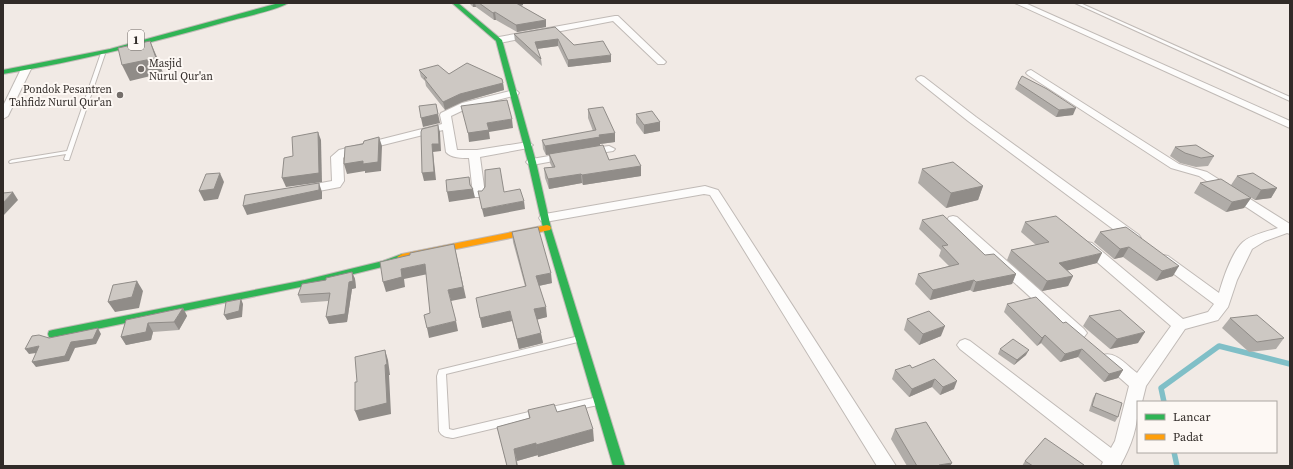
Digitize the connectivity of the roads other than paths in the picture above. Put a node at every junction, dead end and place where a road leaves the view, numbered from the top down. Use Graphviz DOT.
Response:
graph roads {
  1 [pos="266,3"];
  2 [pos="285,3"];
  3 [pos="455,3"];
  4 [pos="1019,3"];
  5 [pos="1077,3"];
  6 [pos="499,40"];
  7 [pos="103,54"];
  8 [pos="661,62"];
  9 [pos="3,66"];
  10 [pos="26,69"];
  11 [pos="3,72"];
  12 [pos="1031,73"];
  13 [pos="921,79"];
  14 [pos="514,93"];
  15 [pos="1290,99"];
  16 [pos="3,116"];
  17 [pos="1290,125"];
  18 [pos="448,126"];
  19 [pos="528,145"];
  20 [pos="609,148"];
  21 [pos="69,152"];
  22 [pos="474,154"];
  23 [pos="67,159"];
  24 [pos="12,162"];
  25 [pos="532,162"];
  26 [pos="295,191"];
  27 [pos="479,194"];
  28 [pos="953,220"];
  29 [pos="546,223"];
  30 [pos="1290,229"];
  31 [pos="1076,236"];
  32 [pos="1223,303"];
  33 [pos="1180,325"];
  34 [pos="53,334"];
  35 [pos="581,338"];
  36 [pos="964,345"];
  37 [pos="1138,384"];
  38 [pos="600,401"];
  39 [pos="1111,463"];
  40 [pos="618,466"];
  41 [pos="887,466"];
  1 -- 9 [label="main road, 1"];
  2 -- 7 [label="main road, 1"];
  3 -- 6 [label="main road"];
  4 -- 17 [label="street"];
  5 -- 15 [label="lane"];
  6 -- 8 [label="street"];
  6 -- 14 [label="main road"];
  7 -- 10 [label="main road, 1"];
  7 -- 21 [label="lane"];
  10 -- 11 [label="main road, 1"];
  10 -- 16 [label="street"];
  12 -- 30 [label="street"];
  13 -- 32 [label="street"];
  14 -- 18 [label="street"];
  14 -- 19 [label="main road"];
  18 -- 22 [label="street"];
  18 -- 26 [label="street"];
  19 -- 22 [label="street"];
  19 -- 25 [label="main road"];
  20 -- 25 [label="street"];
  21 -- 23 [label="lane"];
  21 -- 24 [label="lane"];
  22 -- 27 [label="street"];
  25 -- 29 [label="main road"];
  28 -- 37 [label="street"];
  29 -- 34 [label="main road"];
  29 -- 35 [label="main road"];
  29 -- 41 [label="street"];
  30 -- 32 [label="street"];
  31 -- 33 [label="street"];
  32 -- 33 [label="street"];
  33 -- 37 [label="street"];
  35 -- 38 [label="main road"];
  35 -- 38 [label="lane"];
  36 -- 39 [label="street"];
  37 -- 39 [label="street"];
  38 -- 40 [label="main road"];
}
